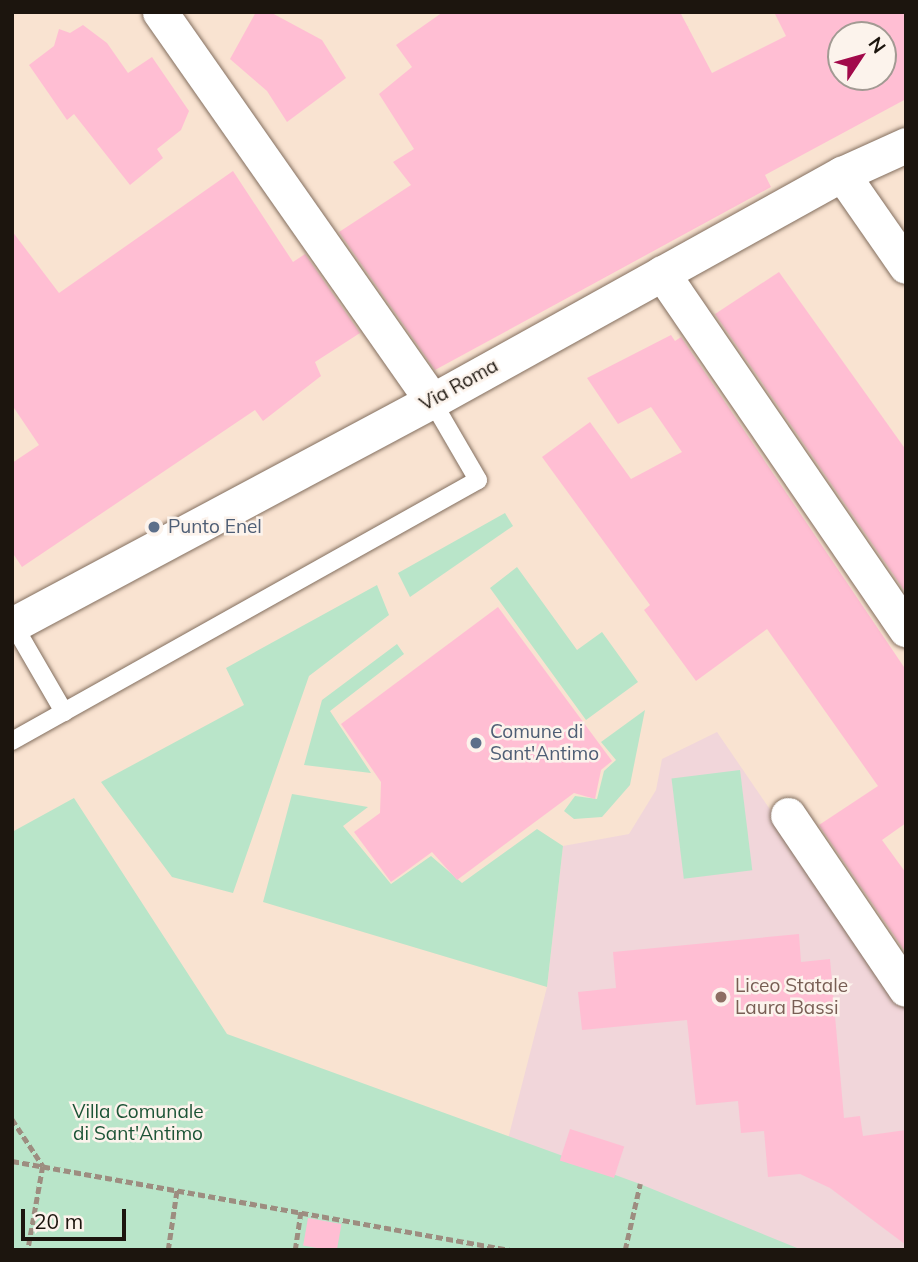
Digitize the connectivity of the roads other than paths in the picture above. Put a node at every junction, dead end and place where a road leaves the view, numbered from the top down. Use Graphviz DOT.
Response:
graph roads {
  1 [pos="160,12"];
  2 [pos="906,145"];
  3 [pos="842,174"];
  4 [pos="906,266"];
  5 [pos="663,274"];
  6 [pos="432,401"];
  7 [pos="12,624"];
  8 [pos="906,629"];
  9 [pos="64,712"];
  10 [pos="12,741"];
  11 [pos="788,815"];
  12 [pos="906,989"];
  1 -- 6 [label="street"];
  2 -- 3 [label="street, Via Roma"];
  3 -- 4 [label="street"];
  3 -- 5 [label="street, Via Roma"];
  5 -- 6 [label="street, Via Roma"];
  5 -- 8 [label="street"];
  6 -- 7 [label="street, Via Roma"];
  6 -- 9 [label="lane"];
  7 -- 9 [label="lane"];
  9 -- 10 [label="lane"];
  11 -- 12 [label="street"];
}
